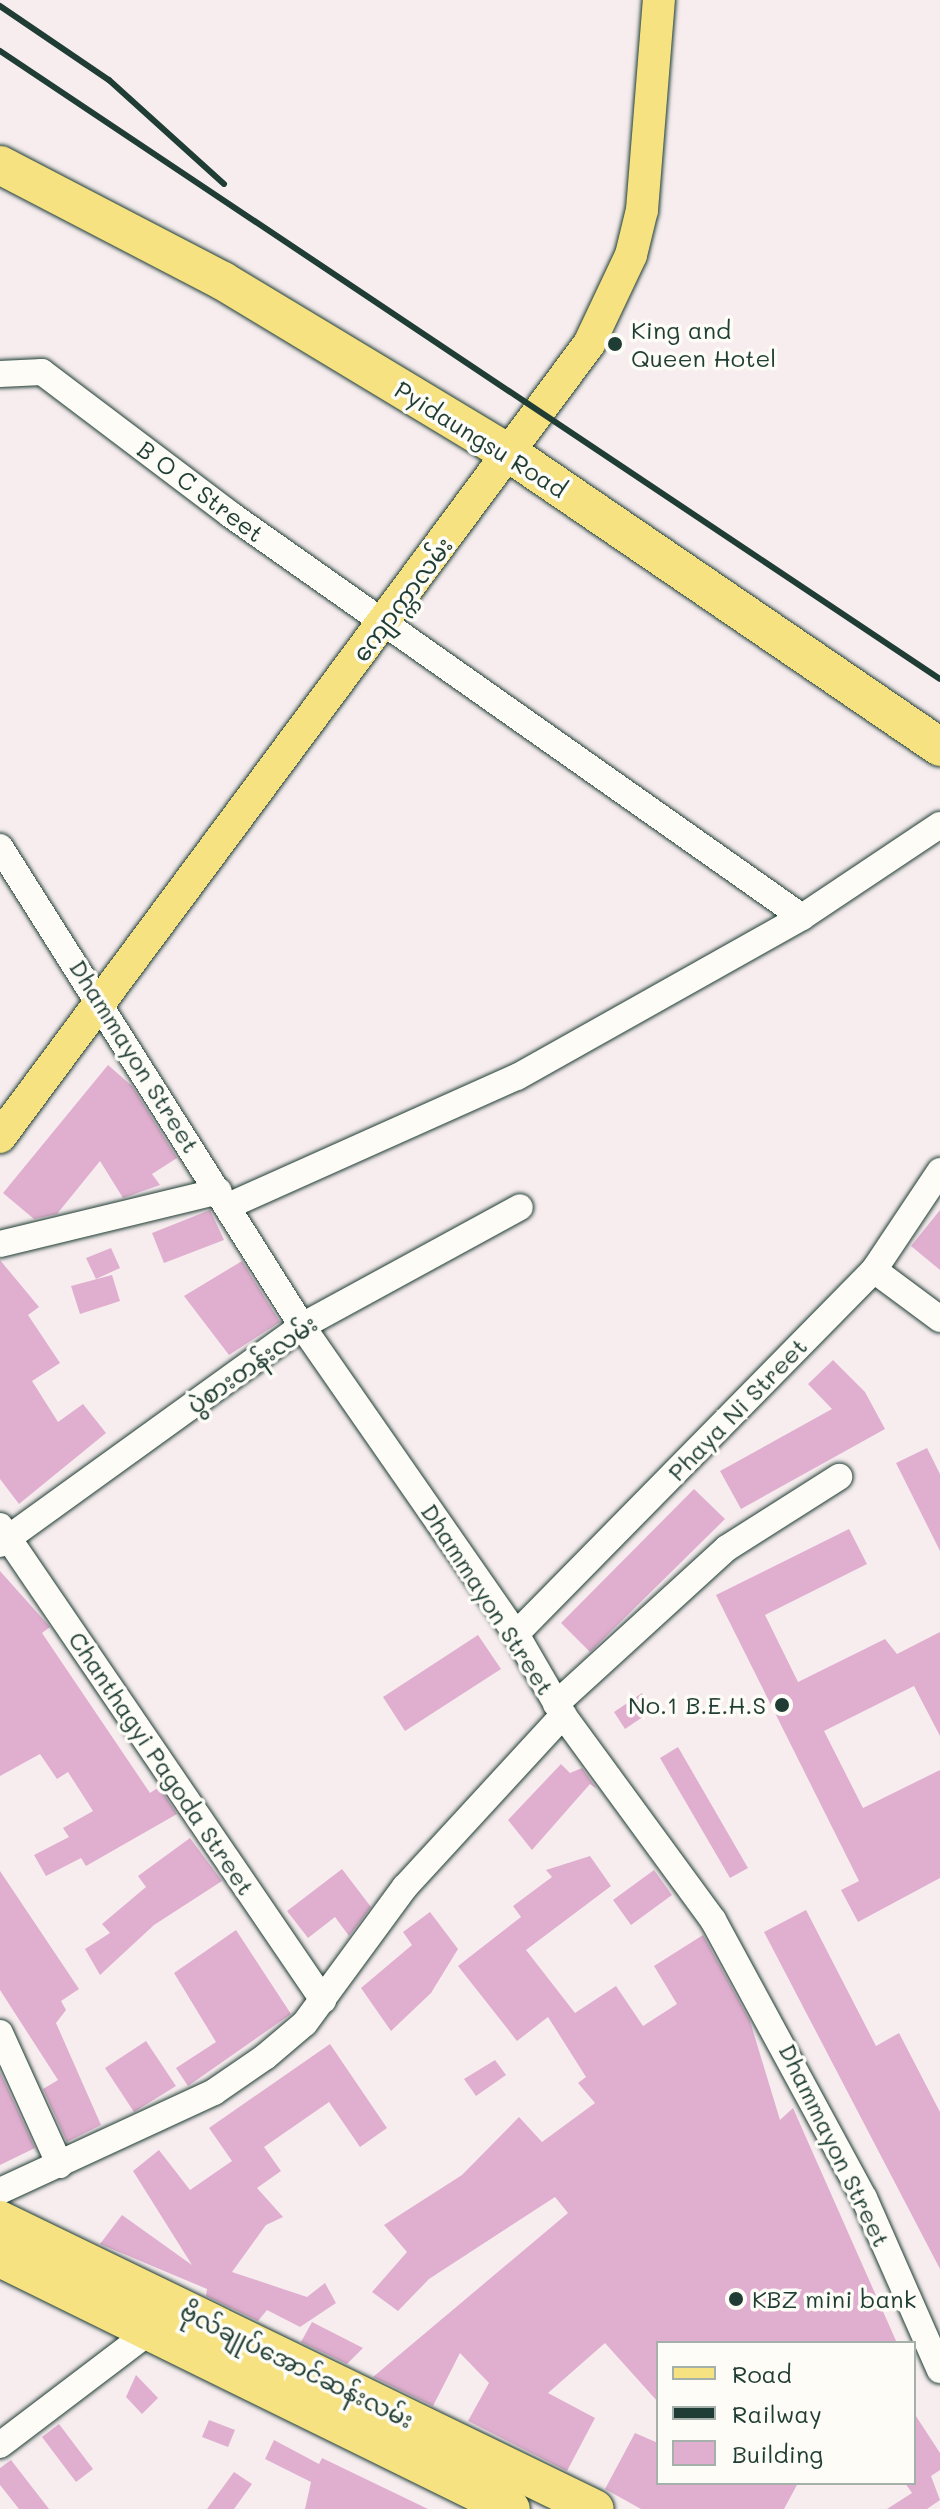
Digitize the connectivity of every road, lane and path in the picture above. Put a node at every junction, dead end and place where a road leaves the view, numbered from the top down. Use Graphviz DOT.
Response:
graph roads {
  1 [pos="659,0"];
  2 [pos="0,165"];
  3 [pos="8,372"];
  4 [pos="512,455"];
  5 [pos="384,621"];
  6 [pos="940,747"];
  7 [pos="940,825"];
  8 [pos="0,847"];
  9 [pos="802,917"];
  10 [pos="103,1002"];
  11 [pos="0,1137"];
  12 [pos="940,1171"];
  13 [pos="223,1198"];
  14 [pos="520,1207"];
  15 [pos="0,1244"];
  16 [pos="874,1270"];
  17 [pos="940,1319"];
  18 [pos="302,1326"];
  19 [pos="839,1477"];
  20 [pos="3,1536"];
  21 [pos="516,1634"];
  22 [pos="560,1710"];
  23 [pos="323,2000"];
  24 [pos="0,2033"];
  25 [pos="60,2165"];
  26 [pos="0,2191"];
  27 [pos="0,2220"];
  28 [pos="0,2258"];
  29 [pos="146,2334"];
  30 [pos="940,2370"];
  31 [pos="0,2445"];
  32 [pos="511,2509"];
  33 [pos="595,2509"];
  1 -- 4 [label="main road, ကျောက္ကာလမ်း"];
  2 -- 4 [label="highway, Pyidaungsu Road"];
  3 -- 5 [label="street, B O C Street"];
  4 -- 5 [label="main road, ကျောက္ကာလမ်း"];
  4 -- 6 [label="highway, Pyidaungsu Road"];
  5 -- 9 [label="street, B O C Street"];
  5 -- 10 [label="main road, ကျောက္ကာလမ်း"];
  7 -- 9 [label="street"];
  8 -- 10 [label="street, Dhammayon Street"];
  9 -- 13 [label="street"];
  10 -- 11 [label="main road, ကျောက္ကာလမ်း"];
  10 -- 13 [label="street, Dhammayon Street"];
  12 -- 16 [label="street, Phaya Ni Street"];
  13 -- 15 [label="street"];
  13 -- 18 [label="street, Dhammayon Street"];
  14 -- 18 [label="street, ပွဲစားတန်းလမ်း"];
  16 -- 17 [label="street"];
  16 -- 21 [label="street, Phaya Ni Street"];
  18 -- 20 [label="street, ပွဲစားတန်းလမ်း"];
  18 -- 21 [label="street, Dhammayon Street"];
  19 -- 22 [label="street"];
  20 -- 23 [label="street, Chanthagyi Pagoda Street"];
  21 -- 22 [label="street, Dhammayon Street"];
  22 -- 23 [label="street"];
  22 -- 30 [label="street, Dhammayon Street"];
  23 -- 25 [label="street"];
  24 -- 25 [label="street"];
  25 -- 26 [label="street"];
  27 -- 33 [label="highway, ဗိုလ်ချုပ်အောင်ဆန်းလမ်း"];
  28 -- 29 [label="highway, ဗိုလ်ချုပ်အောင်ဆန်းလမ်း"];
  29 -- 31 [label="street"];
  29 -- 32 [label="highway, ဗိုလ်ချုပ်အောင်ဆန်းလမ်း"];
}
